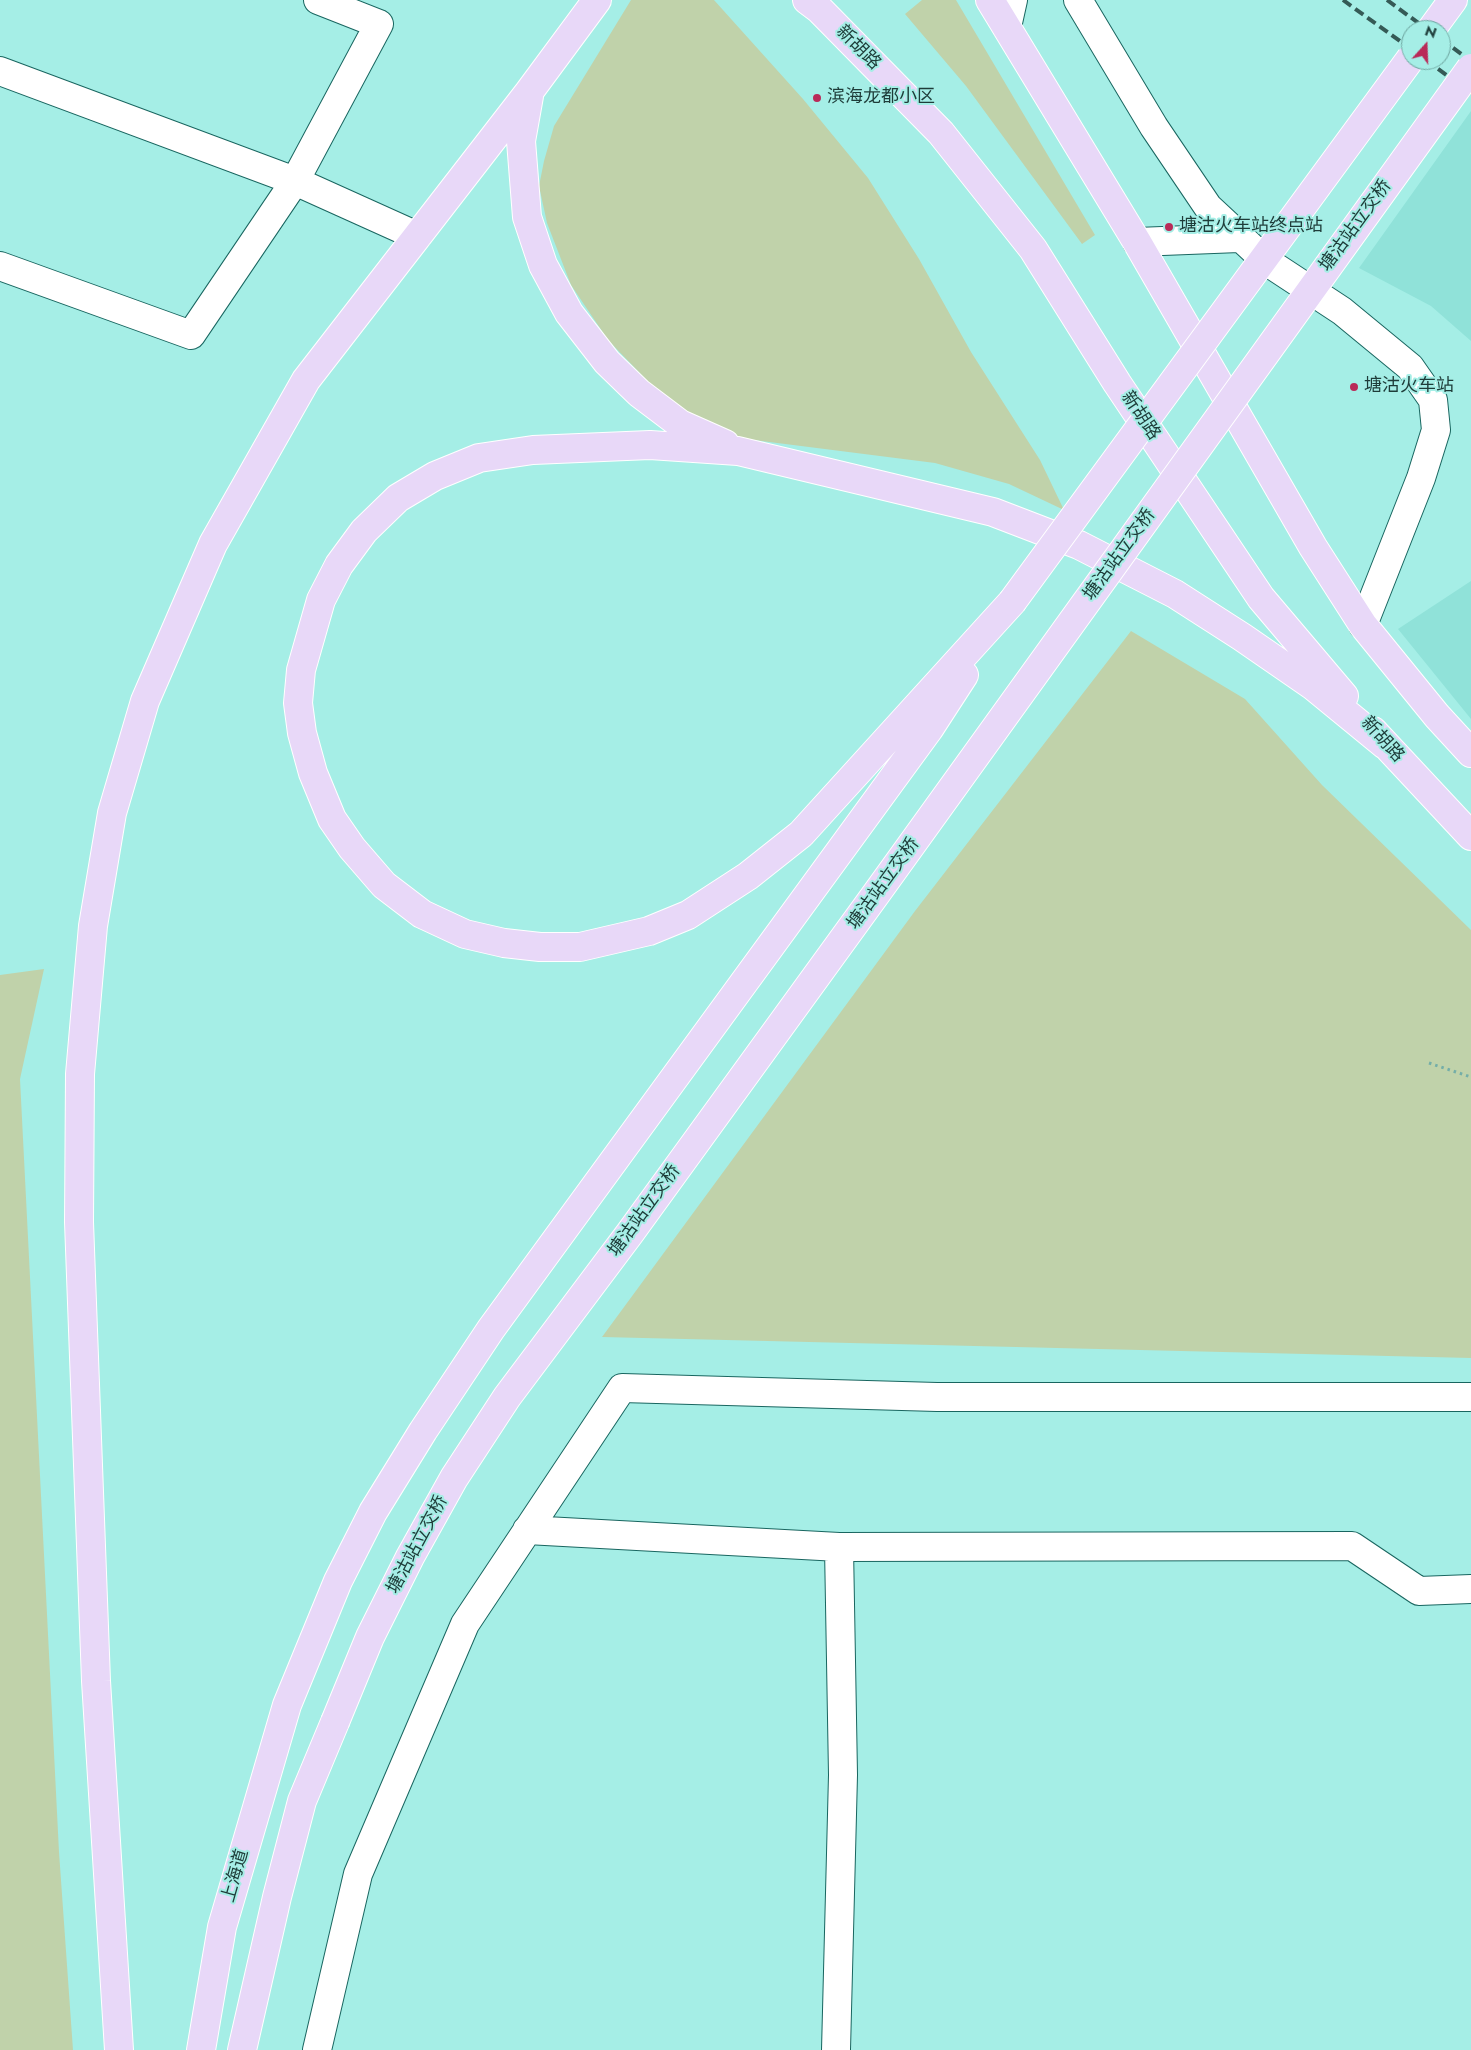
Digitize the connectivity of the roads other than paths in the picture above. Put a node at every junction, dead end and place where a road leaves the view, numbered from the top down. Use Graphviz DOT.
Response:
graph roads {
  1 [pos="318,0"];
  2 [pos="597,0"];
  3 [pos="990,0"];
  4 [pos="1013,0"];
  5 [pos="1078,0"];
  6 [pos="1453,0"];
  7 [pos="812,3"];
  8 [pos="1438,20"];
  9 [pos="1007,26"];
  10 [pos="1471,68"];
  11 [pos="1402,70"];
  12 [pos="0,71"];
  13 [pos="529,92"];
  14 [pos="295,180"];
  15 [pos="417,236"];
  16 [pos="1239,238"];
  17 [pos="1137,242"];
  18 [pos="0,266"];
  19 [pos="738,450"];
  20 [pos="1012,602"];
  21 [pos="1363,625"];
  22 [pos="1385,745"];
  23 [pos="1471,754"];
  24 [pos="1471,836"];
  25 [pos="1471,1397"];
  26 [pos="527,1530"];
  27 [pos="839,1547"];
  28 [pos="1471,1589"];
  29 [pos="119,2050"];
  30 [pos="201,2050"];
  31 [pos="242,2050"];
  32 [pos="317,2050"];
  33 [pos="836,2050"];
  1 -- 14 [label="street"];
  2 -- 13 [label="main road"];
  3 -- 9 [label="main road"];
  4 -- 9 [label="street"];
  5 -- 16 [label="street"];
  6 -- 8 [label="main road"];
  7 -- 22 [label="main road, 新胡路"];
  9 -- 17 [label="main road"];
  10 -- 31 [label="main road, 塘沽站立交桥, bridge"];
  11 -- 20 [label="main road, bridge"];
  12 -- 14 [label="street"];
  13 -- 15 [label="main road"];
  13 -- 19 [label="main road"];
  14 -- 15 [label="street"];
  14 -- 18 [label="street"];
  15 -- 29 [label="main road"];
  16 -- 17 [label="street"];
  16 -- 21 [label="street"];
  17 -- 21 [label="main road"];
  19 -- 20 [label="main road"];
  19 -- 22 [label="main road"];
  20 -- 30 [label="main road, 上海道"];
  21 -- 23 [label="main road"];
  22 -- 24 [label="main road, 新胡路"];
  25 -- 26 [label="street"];
  26 -- 27 [label="street"];
  26 -- 32 [label="street"];
  27 -- 28 [label="street"];
  27 -- 33 [label="street"];
}
